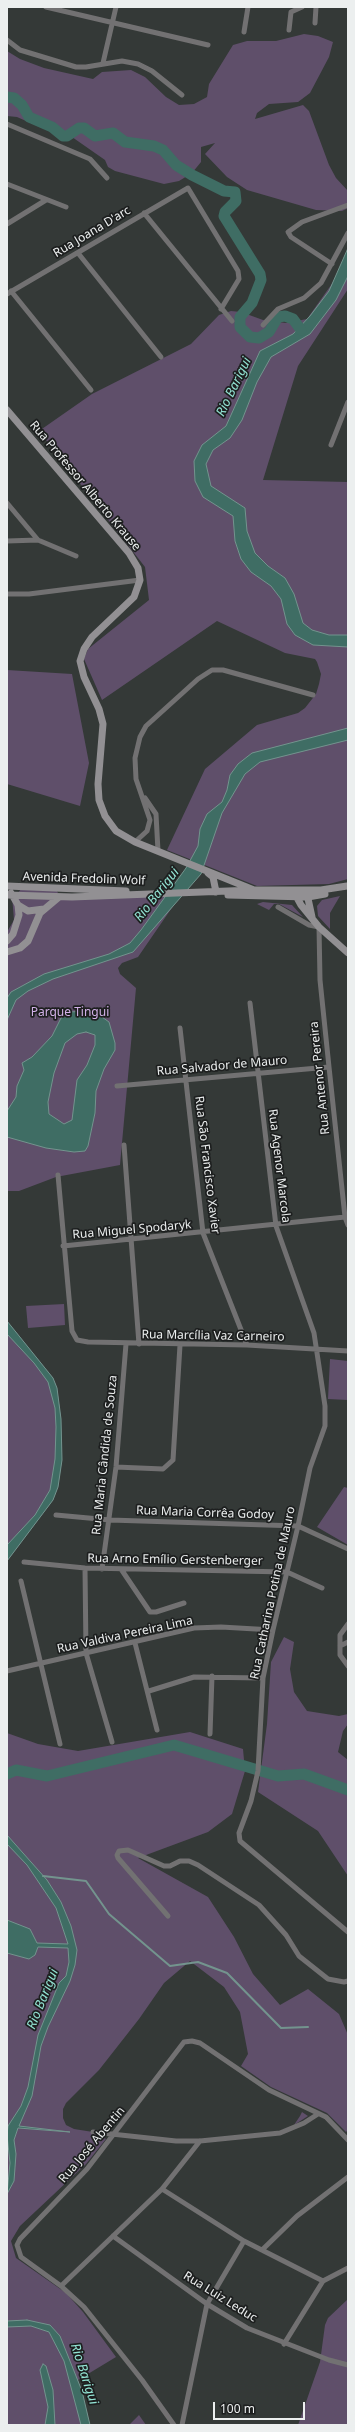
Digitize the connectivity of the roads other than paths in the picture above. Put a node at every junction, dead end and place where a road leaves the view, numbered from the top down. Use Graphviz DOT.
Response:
graph roads {
  1 [pos="46,7"];
  2 [pos="116,7"];
  3 [pos="248,7"];
  4 [pos="302,7"];
  5 [pos="316,7"];
  6 [pos="315,22"];
  7 [pos="113,23"];
  8 [pos="289,30"];
  9 [pos="244,32"];
  10 [pos="7,40"];
  11 [pos="208,45"];
  12 [pos="103,63"];
  13 [pos="182,95"];
  14 [pos="7,124"];
  15 [pos="107,178"];
  16 [pos="7,184"];
  17 [pos="46,200"];
  18 [pos="348,205"];
  19 [pos="66,207"];
  20 [pos="144,213"];
  21 [pos="7,224"];
  22 [pos="348,232"];
  23 [pos="78,253"];
  24 [pos="332,264"];
  25 [pos="9,293"];
  26 [pos="221,309"];
  27 [pos="232,321"];
  28 [pos="263,325"];
  29 [pos="161,357"];
  30 [pos="91,390"];
  31 [pos="348,402"];
  32 [pos="7,410"];
  33 [pos="331,445"];
  34 [pos="7,503"];
  35 [pos="38,540"];
  36 [pos="7,541"];
  37 [pos="76,556"];
  38 [pos="140,580"];
  39 [pos="7,594"];
  40 [pos="313,695"];
  41 [pos="143,796"];
  42 [pos="146,833"];
  43 [pos="156,836"];
  44 [pos="135,842"];
  45 [pos="158,851"];
  46 [pos="208,873"];
  47 [pos="7,886"];
  48 [pos="348,886"];
  49 [pos="16,887"];
  50 [pos="59,887"];
  51 [pos="75,888"];
  52 [pos="254,890"];
  53 [pos="304,891"];
  54 [pos="216,892"];
  55 [pos="162,893"];
  56 [pos="296,894"];
  57 [pos="10,896"];
  58 [pos="59,897"];
  59 [pos="72,897"];
  60 [pos="308,897"];
  61 [pos="18,905"];
  62 [pos="278,907"];
  63 [pos="44,909"];
  64 [pos="313,919"];
  65 [pos="319,927"];
  66 [pos="7,941"];
  67 [pos="7,952"];
  68 [pos="348,953"];
  69 [pos="250,1004"];
  70 [pos="180,1028"];
  71 [pos="329,1067"];
  72 [pos="257,1073"];
  73 [pos="186,1080"];
  74 [pos="118,1086"];
  75 [pos="124,1145"];
  76 [pos="58,1175"];
  77 [pos="345,1217"];
  78 [pos="348,1225"];
  79 [pos="276,1226"];
  80 [pos="203,1233"];
  81 [pos="132,1239"];
  82 [pos="63,1246"];
  83 [pos="126,1344"];
  84 [pos="140,1344"];
  85 [pos="180,1345"];
  86 [pos="247,1345"];
  87 [pos="315,1349"];
  88 [pos="348,1351"];
  89 [pos="116,1467"];
  90 [pos="56,1515"];
  91 [pos="110,1520"];
  92 [pos="298,1526"];
  93 [pos="348,1549"];
  94 [pos="24,1562"];
  95 [pos="86,1568"];
  96 [pos="102,1569"];
  97 [pos="121,1569"];
  98 [pos="287,1572"];
  99 [pos="21,1581"];
  100 [pos="322,1588"];
  101 [pos="184,1603"];
  102 [pos="348,1624"];
  103 [pos="273,1630"];
  104 [pos="348,1642"];
  105 [pos="135,1643"];
  106 [pos="340,1646"];
  107 [pos="86,1653"];
  108 [pos="40,1664"];
  109 [pos="348,1666"];
  110 [pos="7,1671"];
  111 [pos="212,1676"];
  112 [pos="263,1678"];
  113 [pos="149,1691"];
  114 [pos="157,1730"];
  115 [pos="210,1734"];
  116 [pos="112,1742"];
  117 [pos="60,1744"];
  118 [pos="168,1916"];
  119 [pos="348,1932"];
  120 [pos="348,1981"];
  121 [pos="318,2114"];
  122 [pos="93,2132"];
  123 [pos="115,2134"];
  124 [pos="348,2140"];
  125 [pos="200,2141"];
  126 [pos="348,2177"];
  127 [pos="162,2189"];
  128 [pos="113,2236"];
  129 [pos="244,2241"];
  130 [pos="262,2250"];
  131 [pos="348,2268"];
  132 [pos="323,2281"];
  133 [pos="61,2286"];
  134 [pos="207,2304"];
  135 [pos="284,2344"];
  136 [pos="348,2365"];
  137 [pos="174,2425"];
  138 [pos="182,2425"];
  1 -- 7 [label="street"];
  2 -- 7 [label="street"];
  3 -- 9 [label="street"];
  4 -- 8 [label="street"];
  5 -- 6 [label="street"];
  7 -- 11 [label="street"];
  7 -- 12 [label="street"];
  10 -- 12 [label="street"];
  12 -- 13 [label="street"];
  14 -- 15 [label="street"];
  16 -- 17 [label="street"];
  17 -- 19 [label="street"];
  17 -- 21 [label="street"];
  18 -- 24 [label="street"];
  20 -- 23 [label="street, Rua Joana D'arc"];
  20 -- 26 [label="street"];
  20 -- 26 [label="street, Rua Joana D'arc"];
  22 -- 24 [label="street"];
  23 -- 25 [label="street, Rua Joana D'arc"];
  23 -- 29 [label="street"];
  24 -- 28 [label="street"];
  25 -- 30 [label="street"];
  26 -- 27 [label="street"];
  31 -- 33 [label="street"];
  32 -- 38 [label="street, Rua Professor Alberto Krause"];
  34 -- 35 [label="street"];
  35 -- 36 [label="street"];
  35 -- 37 [label="street"];
  38 -- 39 [label="street"];
  38 -- 44 [label="street"];
  40 -- 41 [label="street"];
  41 -- 42 [label="street"];
  41 -- 43 [label="street"];
  42 -- 43 [label="street"];
  42 -- 44 [label="street"];
  43 -- 45 [label="street"];
  44 -- 45 [label="street"];
  45 -- 46 [label="street"];
  46 -- 52 [label="street"];
  46 -- 54 [label="street"];
  47 -- 49 [label="street, Avenida Fredolin Wolf"];
  48 -- 53 [label="street, Avenida Fredolin Wolf"];
  48 -- 60 [label="street, Avenida Fredolin Wolf"];
  49 -- 50 [label="street, Avenida Fredolin Wolf"];
  49 -- 57 [label="street"];
  50 -- 51 [label="street, Avenida Fredolin Wolf"];
  50 -- 58 [label="street"];
  51 -- 55 [label="street, Avenida Fredolin Wolf"];
  51 -- 59 [label="street"];
  52 -- 54 [label="street, Avenida Fredolin Wolf"];
  52 -- 56 [label="street, Avenida Fredolin Wolf"];
  53 -- 56 [label="street, Avenida Fredolin Wolf"];
  53 -- 60 [label="street"];
  54 -- 55 [label="street, Avenida Fredolin Wolf"];
  54 -- 56 [label="street, Avenida Fredolin Wolf"];
  55 -- 59 [label="street, Avenida Fredolin Wolf"];
  56 -- 60 [label="street, Avenida Fredolin Wolf"];
  56 -- 64 [label="street"];
  57 -- 58 [label="street, Avenida Fredolin Wolf"];
  57 -- 61 [label="street"];
  58 -- 59 [label="street, Avenida Fredolin Wolf"];
  58 -- 63 [label="street"];
  60 -- 64 [label="street"];
  61 -- 63 [label="street"];
  61 -- 66 [label="street"];
  62 -- 65 [label="street"];
  63 -- 67 [label="street"];
  64 -- 65 [label="street"];
  65 -- 68 [label="street"];
  65 -- 71 [label="street, Rua Antenor Pereira"];
  69 -- 72 [label="street, Rua Agenor Marcola"];
  70 -- 73 [label="street, Rua São Francisco Xavier"];
  71 -- 72 [label="street, Rua Salvador de Mauro"];
  71 -- 77 [label="street, Rua Antenor Pereira"];
  72 -- 73 [label="street, Rua Salvador de Mauro"];
  72 -- 79 [label="street, Rua Agenor Marcola"];
  73 -- 74 [label="street, Rua Salvador de Mauro"];
  73 -- 80 [label="street, Rua São Francisco Xavier"];
  75 -- 81 [label="street"];
  76 -- 82 [label="street"];
  77 -- 78 [label="street, Rua Antenor Pereira"];
  77 -- 79 [label="street, Rua Miguel Spodaryk"];
  79 -- 80 [label="street, Rua Miguel Spodaryk"];
  79 -- 87 [label="street, Rua Agenor Marcola"];
  80 -- 81 [label="street, Rua Miguel Spodaryk"];
  80 -- 86 [label="street, Rua São Francisco Xavier"];
  81 -- 82 [label="street, Rua Miguel Spodaryk"];
  81 -- 84 [label="street"];
  82 -- 83 [label="street, Rua Marcília Vaz Carneiro"];
  83 -- 84 [label="street, Rua Marcília Vaz Carneiro"];
  83 -- 89 [label="street, Rua Maria Cândida de Souza"];
  84 -- 85 [label="street, Rua Marcília Vaz Carneiro"];
  85 -- 86 [label="street, Rua Marcília Vaz Carneiro"];
  85 -- 89 [label="street"];
  86 -- 87 [label="street, Rua Marcília Vaz Carneiro"];
  87 -- 88 [label="street, Rua Marcília Vaz Carneiro"];
  87 -- 92 [label="street, Rua Catharina Potina de Mauro"];
  89 -- 91 [label="street, Rua Maria Cândida de Souza"];
  90 -- 91 [label="street, Rua Maria Corrêa Godoy"];
  91 -- 92 [label="street, Rua Maria Corrêa Godoy"];
  91 -- 96 [label="street, Rua Maria Cândida de Souza"];
  92 -- 93 [label="street, Rua Maria Corrêa Godoy"];
  92 -- 98 [label="street, Rua Catharina Potina de Mauro"];
  94 -- 95 [label="street, Rua Arno Emílio Gerstenberger"];
  95 -- 96 [label="street, Rua Arno Emílio Gerstenberger"];
  95 -- 107 [label="street"];
  96 -- 97 [label="street, Rua Arno Emílio Gerstenberger"];
  97 -- 98 [label="street, Rua Arno Emílio Gerstenberger"];
  97 -- 101 [label="street"];
  98 -- 100 [label="street, Rua Arno Emílio Gerstenberger"];
  98 -- 103 [label="street, Rua Catharina Potina de Mauro"];
  99 -- 108 [label="street"];
  102 -- 106 [label="street"];
  103 -- 105 [label="street, Rua Valdiva Pereira Lima"];
  103 -- 112 [label="street, Rua Catharina Potina de Mauro"];
  104 -- 106 [label="street"];
  105 -- 107 [label="street, Rua Valdiva Pereira Lima"];
  105 -- 113 [label="street"];
  106 -- 109 [label="street"];
  107 -- 108 [label="street, Rua Valdiva Pereira Lima"];
  107 -- 116 [label="street"];
  108 -- 110 [label="street, Rua Valdiva Pereira Lima"];
  108 -- 117 [label="street"];
  111 -- 112 [label="street"];
  111 -- 113 [label="street"];
  111 -- 115 [label="street"];
  112 -- 119 [label="street, Rua Catharina Potina de Mauro"];
  113 -- 114 [label="street"];
  118 -- 120 [label="street"];
  121 -- 123 [label="street, Rua José Abentin"];
  121 -- 124 [label="street"];
  121 -- 125 [label="street"];
  122 -- 123 [label="street"];
  123 -- 125 [label="street"];
  123 -- 133 [label="street, Rua José Abentin"];
  125 -- 127 [label="street"];
  126 -- 130 [label="street"];
  127 -- 128 [label="street"];
  127 -- 129 [label="street"];
  128 -- 133 [label="street"];
  128 -- 134 [label="street, Rua Luiz Leduc"];
  129 -- 130 [label="street"];
  129 -- 134 [label="street"];
  130 -- 132 [label="street"];
  131 -- 132 [label="street"];
  132 -- 135 [label="street"];
  133 -- 137 [label="street"];
  134 -- 135 [label="street, Rua Luiz Leduc"];
  134 -- 138 [label="street"];
  135 -- 136 [label="street, Rua Luiz Leduc"];
}
